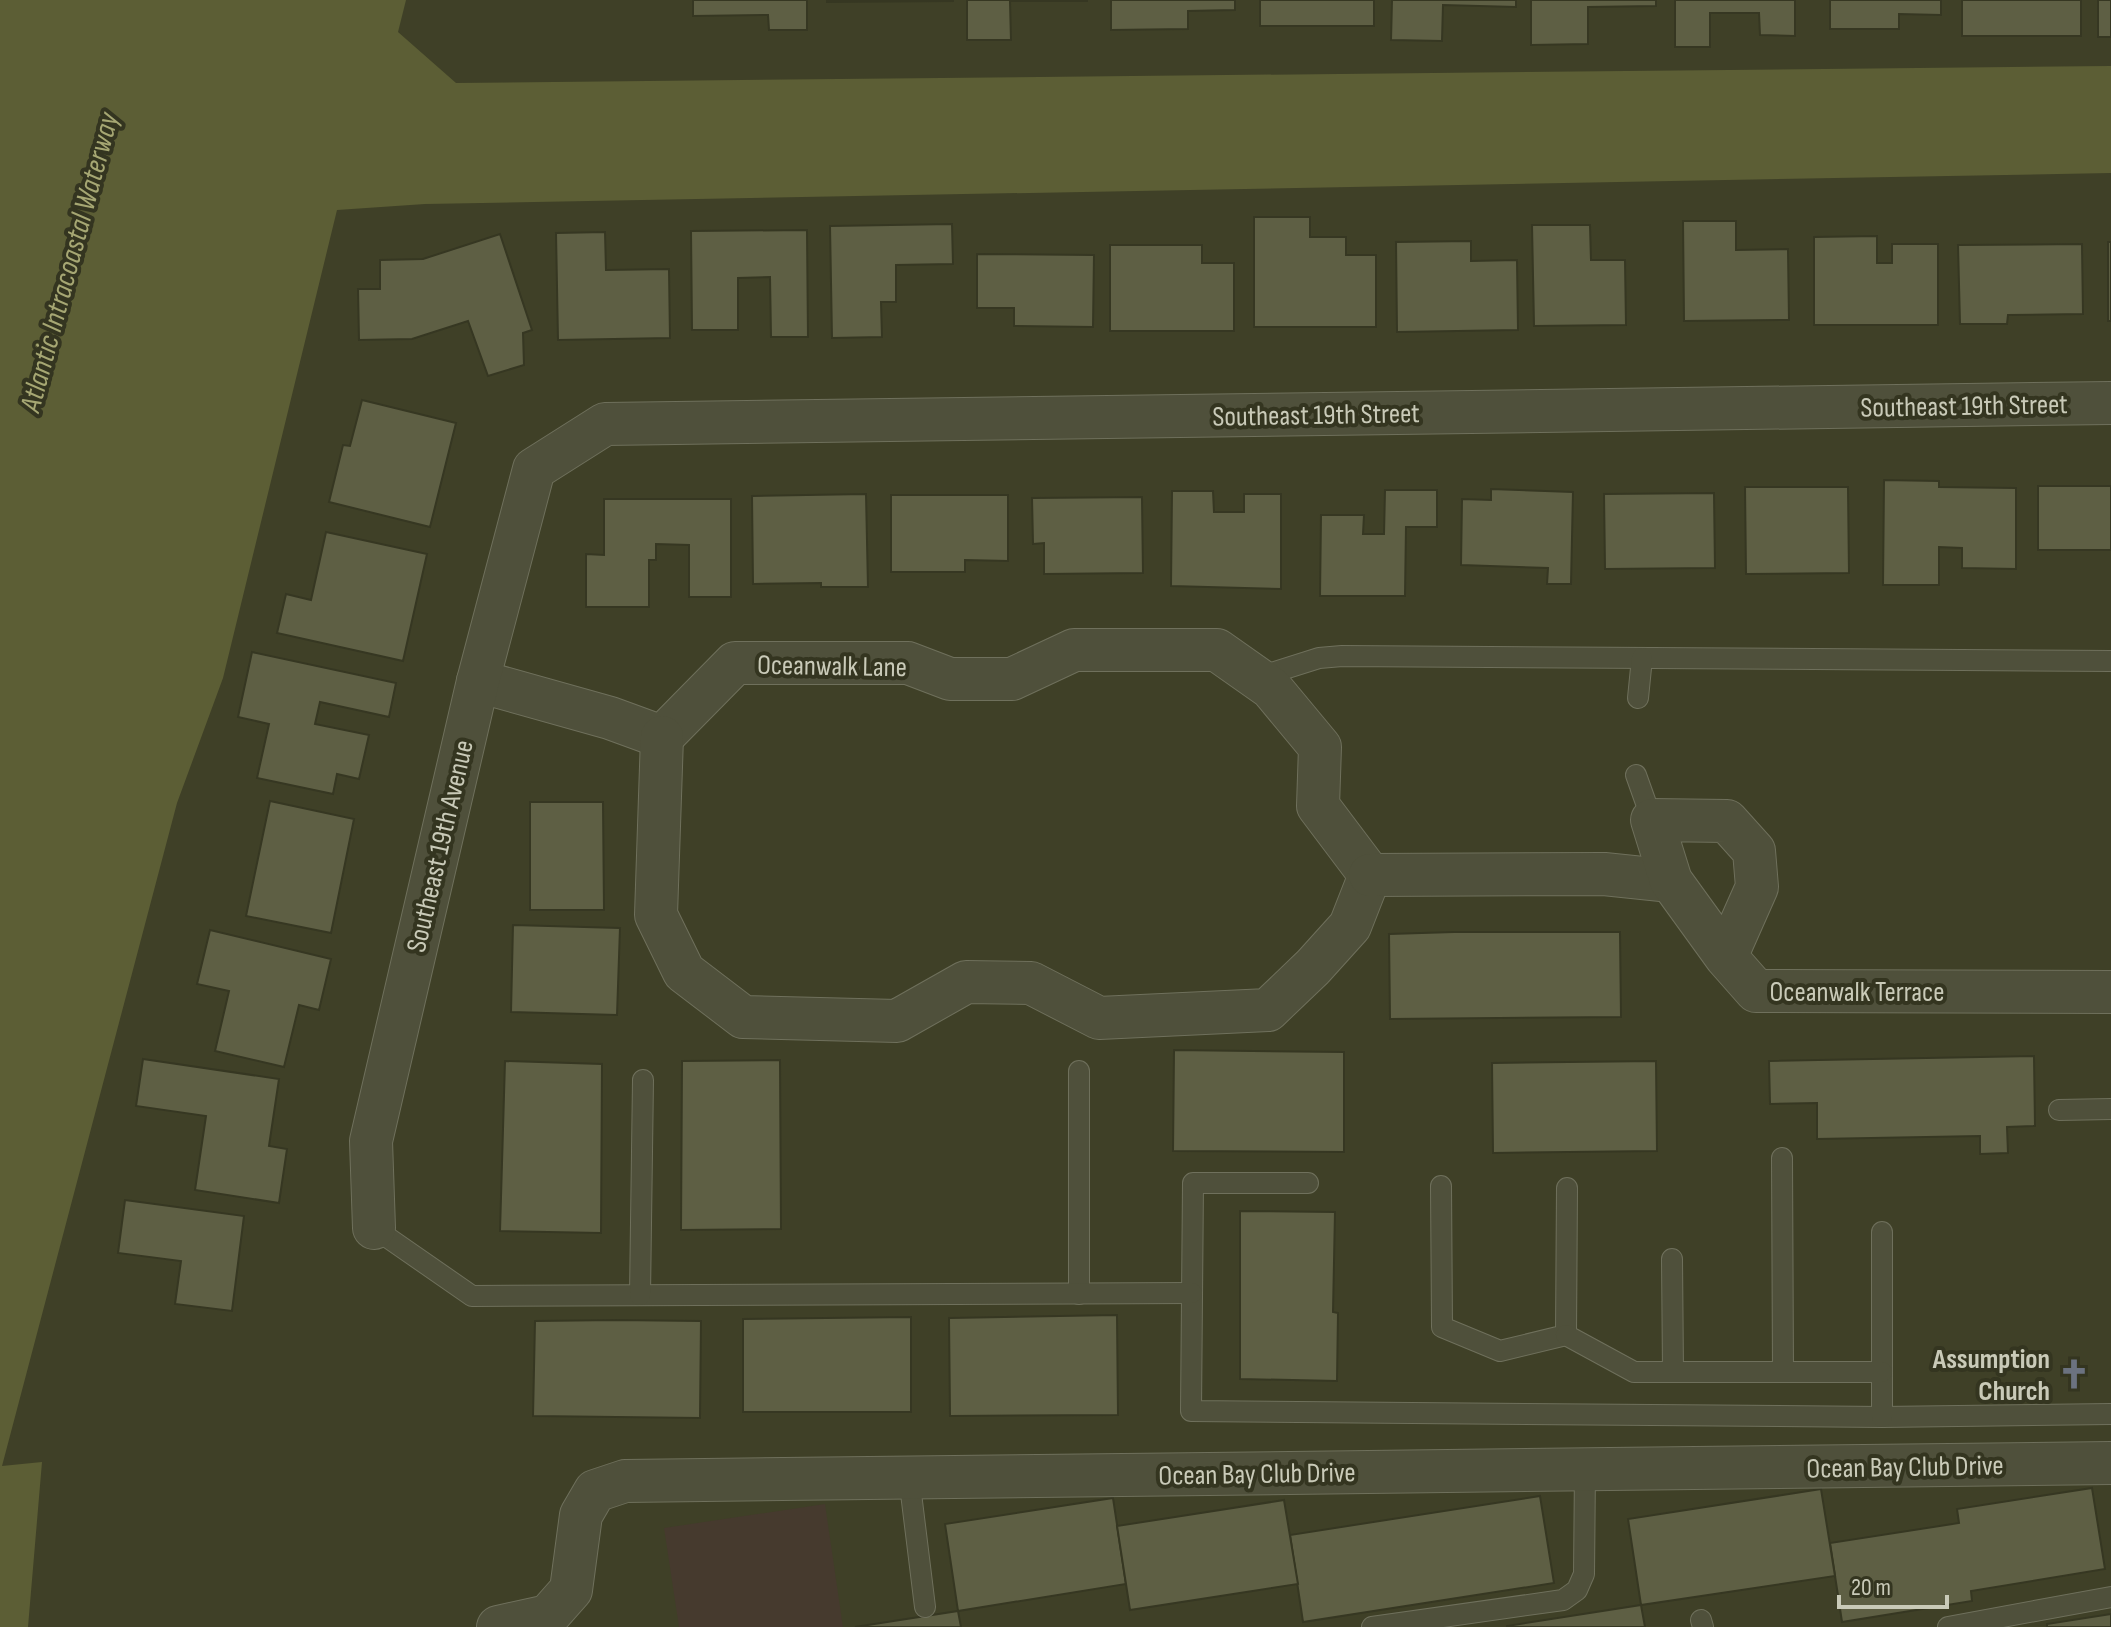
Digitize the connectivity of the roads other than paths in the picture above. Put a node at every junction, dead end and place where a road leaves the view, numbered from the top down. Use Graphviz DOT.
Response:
graph roads {
  1 [pos="2111,403"];
  2 [pos="534,469"];
  3 [pos="1642,658"];
  4 [pos="2111,661"];
  5 [pos="1256,678"];
  6 [pos="478,681"];
  7 [pos="1638,698"];
  8 [pos="662,737"];
  9 [pos="1636,775"];
  10 [pos="1652,820"];
  11 [pos="1370,875"];
  12 [pos="1671,881"];
  13 [pos="1726,957"];
  14 [pos="2111,992"];
  15 [pos="1079,1071"];
  16 [pos="643,1080"];
  17 [pos="2111,1109"];
  18 [pos="2059,1110"];
  19 [pos="1782,1158"];
  20 [pos="1308,1183"];
  21 [pos="1441,1186"];
  22 [pos="1567,1188"];
  23 [pos="374,1228"];
  24 [pos="1882,1232"];
  25 [pos="1672,1259"];
  26 [pos="1192,1293"];
  27 [pos="1079,1294"];
  28 [pos="640,1295"];
  29 [pos="1566,1335"];
  30 [pos="1673,1372"];
  31 [pos="1783,1372"];
  32 [pos="1882,1372"];
  33 [pos="2111,1414"];
  34 [pos="1882,1417"];
  35 [pos="2111,1463"];
  36 [pos="1585,1469"];
  37 [pos="909,1477"];
  38 [pos="2111,1597"];
  39 [pos="925,1607"];
  40 [pos="498,1627"];
  41 [pos="1372,1627"];
  42 [pos="1948,1627"];
  1 -- 2 [label="street, Southeast 19th Street"];
  2 -- 6 [label="street, Southeast 19th Avenue"];
  3 -- 4 [label="lane"];
  3 -- 5 [label="lane"];
  3 -- 7 [label="lane"];
  5 -- 8 [label="street, Oceanwalk Lane"];
  5 -- 11 [label="street, Oceanwalk Lane"];
  6 -- 8 [label="street"];
  6 -- 23 [label="street, Southeast 19th Avenue"];
  8 -- 11 [label="street"];
  9 -- 10 [label="lane"];
  10 -- 12 [label="street, Oceanwalk Terrace"];
  10 -- 13 [label="street"];
  11 -- 12 [label="street"];
  12 -- 13 [label="street, Oceanwalk Terrace"];
  13 -- 14 [label="street, Oceanwalk Terrace"];
  15 -- 27 [label="lane"];
  16 -- 28 [label="lane"];
  17 -- 18 [label="lane"];
  19 -- 31 [label="lane"];
  20 -- 26 [label="lane"];
  21 -- 29 [label="lane"];
  22 -- 29 [label="lane"];
  23 -- 28 [label="lane"];
  24 -- 32 [label="lane"];
  25 -- 30 [label="lane"];
  26 -- 27 [label="lane"];
  26 -- 34 [label="lane"];
  27 -- 28 [label="lane"];
  29 -- 30 [label="lane"];
  30 -- 31 [label="lane"];
  31 -- 32 [label="lane"];
  32 -- 34 [label="lane"];
  33 -- 34 [label="lane"];
  35 -- 36 [label="street, Ocean Bay Club Drive"];
  36 -- 37 [label="street, Ocean Bay Club Drive"];
  36 -- 41 [label="lane"];
  37 -- 39 [label="lane"];
  37 -- 40 [label="street, Ocean Bay Club Drive"];
  38 -- 42 [label="lane"];
}
